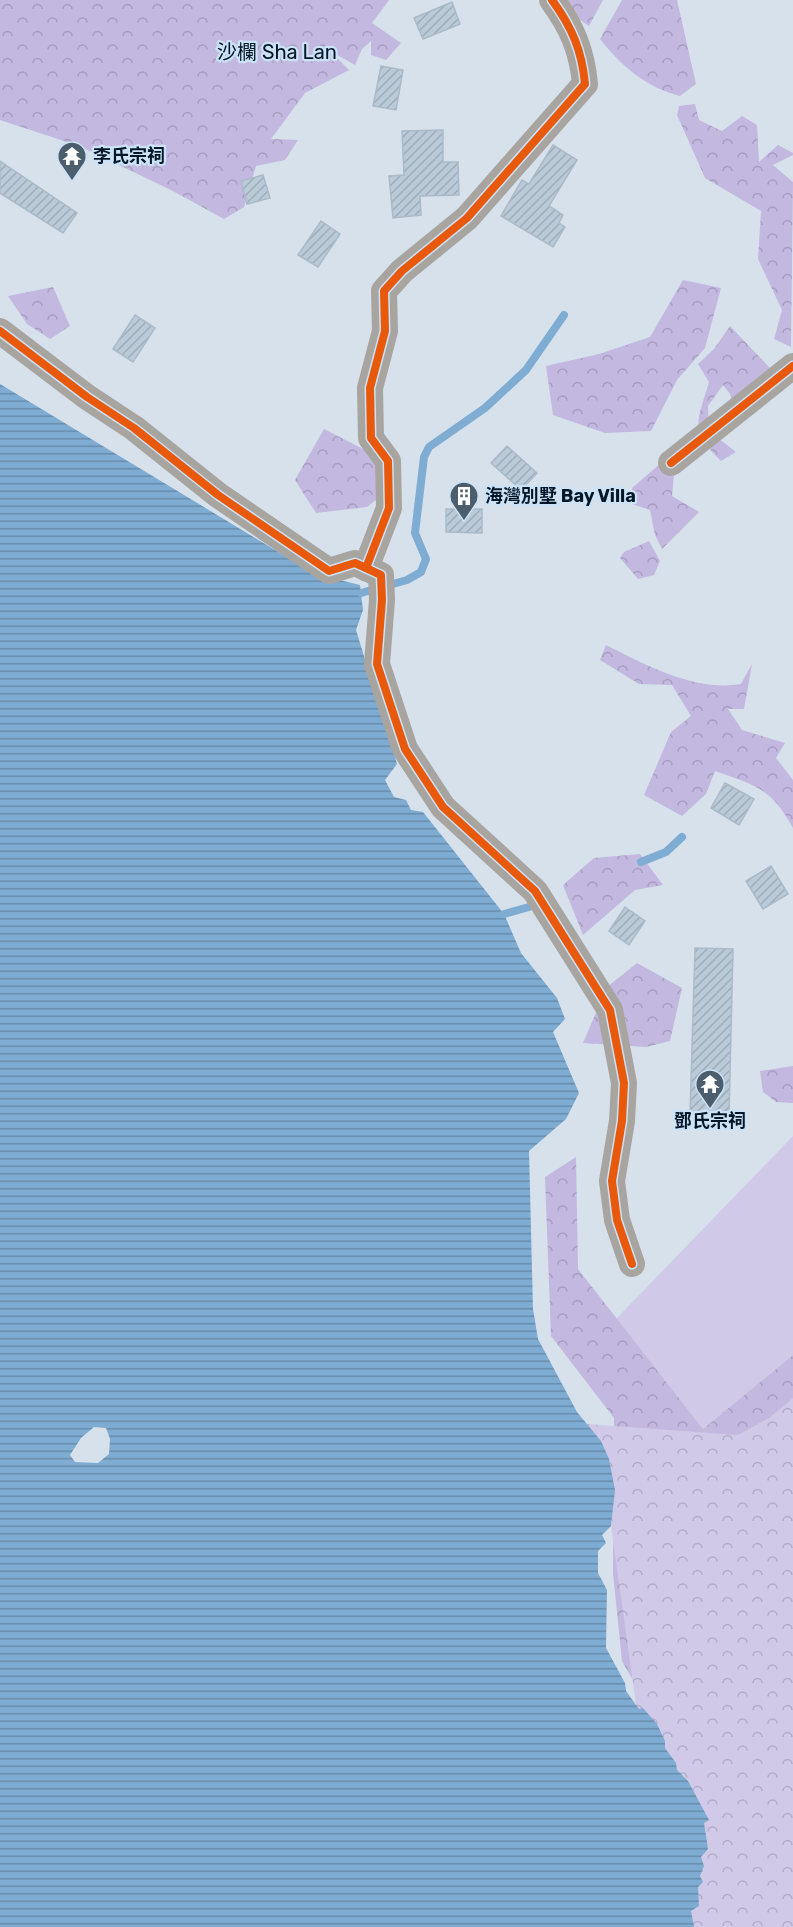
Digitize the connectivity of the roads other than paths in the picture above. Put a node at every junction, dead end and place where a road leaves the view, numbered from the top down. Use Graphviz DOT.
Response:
graph roads {
  1 [pos="552,0"];
  2 [pos="0,331"];
  3 [pos="793,366"];
  4 [pos="670,462"];
  5 [pos="377,584"];
  6 [pos="632,1264"];
  1 -- 5 [label="street"];
  2 -- 5 [label="street"];
  3 -- 4 [label="street"];
  5 -- 6 [label="street"];
}
